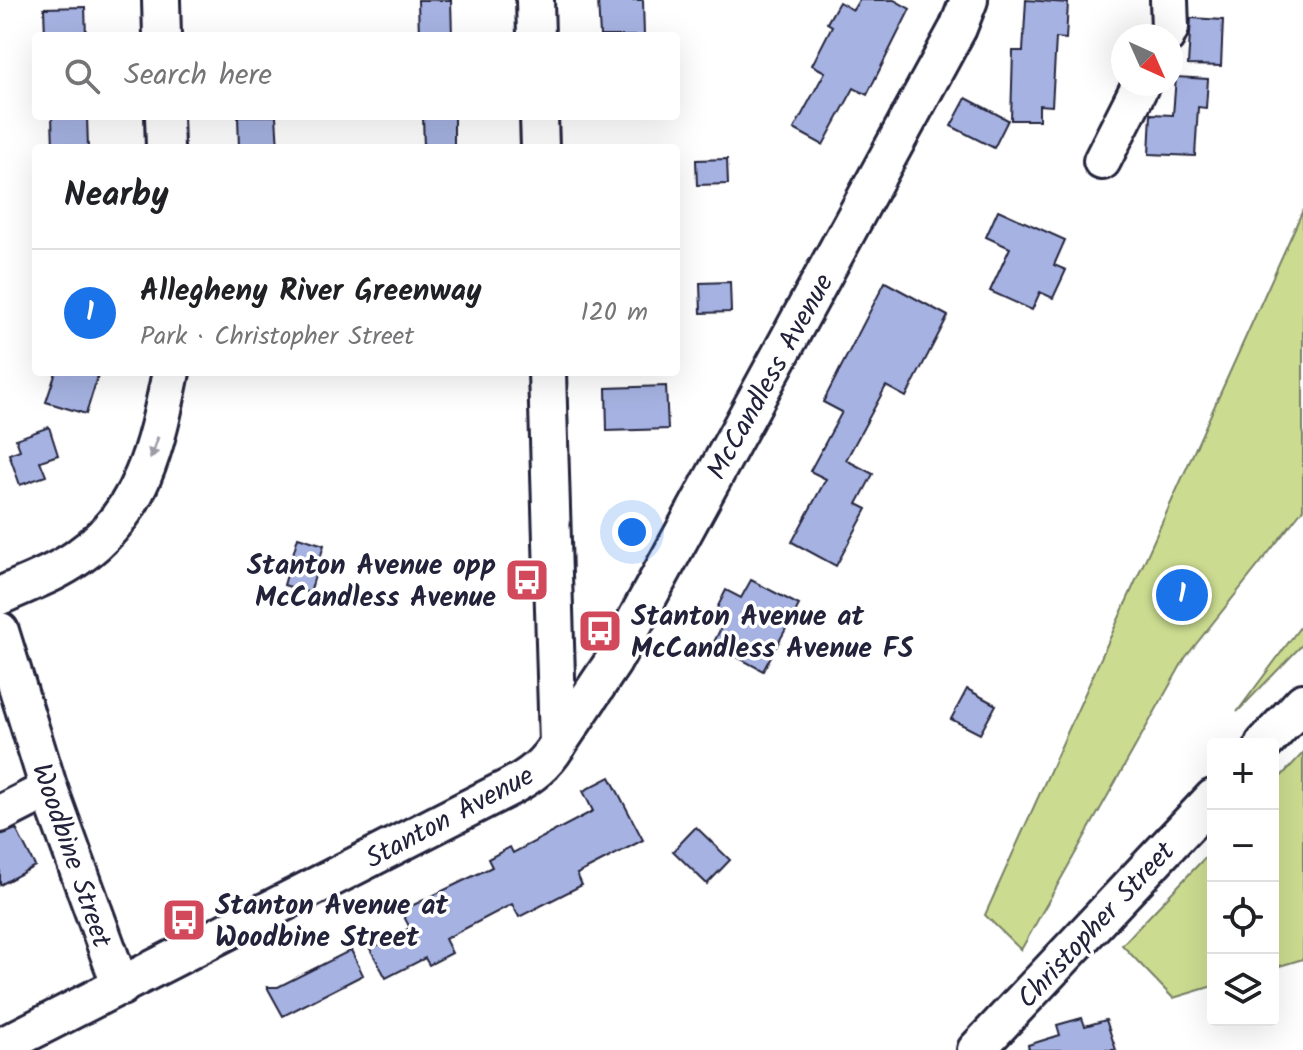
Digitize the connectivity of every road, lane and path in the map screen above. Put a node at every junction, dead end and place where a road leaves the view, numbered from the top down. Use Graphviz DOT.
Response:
graph roads {
  1 [pos="161,0"];
  2 [pos="535,0"];
  3 [pos="969,0"];
  4 [pos="1169,0"];
  5 [pos="1170,24"];
  6 [pos="162,32"];
  7 [pos="536,32"];
  8 [pos="1135,96"];
  9 [pos="164,120"];
  10 [pos="539,120"];
  11 [pos="165,144"];
  12 [pos="540,144"];
  13 [pos="1102,161"];
  14 [pos="170,376"];
  15 [pos="547,376"];
  16 [pos="0,596"];
  17 [pos="0,631"];
  18 [pos="1303,702"];
  19 [pos="1270,738"];
  20 [pos="558,744"];
  21 [pos="49,789"];
  22 [pos="1207,804"];
  23 [pos="0,814"];
  24 [pos="121,987"];
  25 [pos="7,1046"];
  26 [pos="976,1050"];
  1 -- 6 [label="street"];
  2 -- 7 [label="street"];
  3 -- 20 [label="street, McCandless Avenue"];
  4 -- 5 [label="street"];
  8 -- 13 [label="street"];
  9 -- 11 [label="street"];
  10 -- 12 [label="street"];
  14 -- 16 [label="street, one-way"];
  15 -- 20 [label="street, Stanton Avenue"];
  17 -- 21 [label="street, Woodbine Street"];
  18 -- 19 [label="street"];
  20 -- 24 [label="street, Stanton Avenue"];
  21 -- 23 [label="street"];
  21 -- 24 [label="street, Woodbine Street"];
  22 -- 26 [label="street, Christopher Street"];
  24 -- 25 [label="street, Stanton Avenue"];
}
